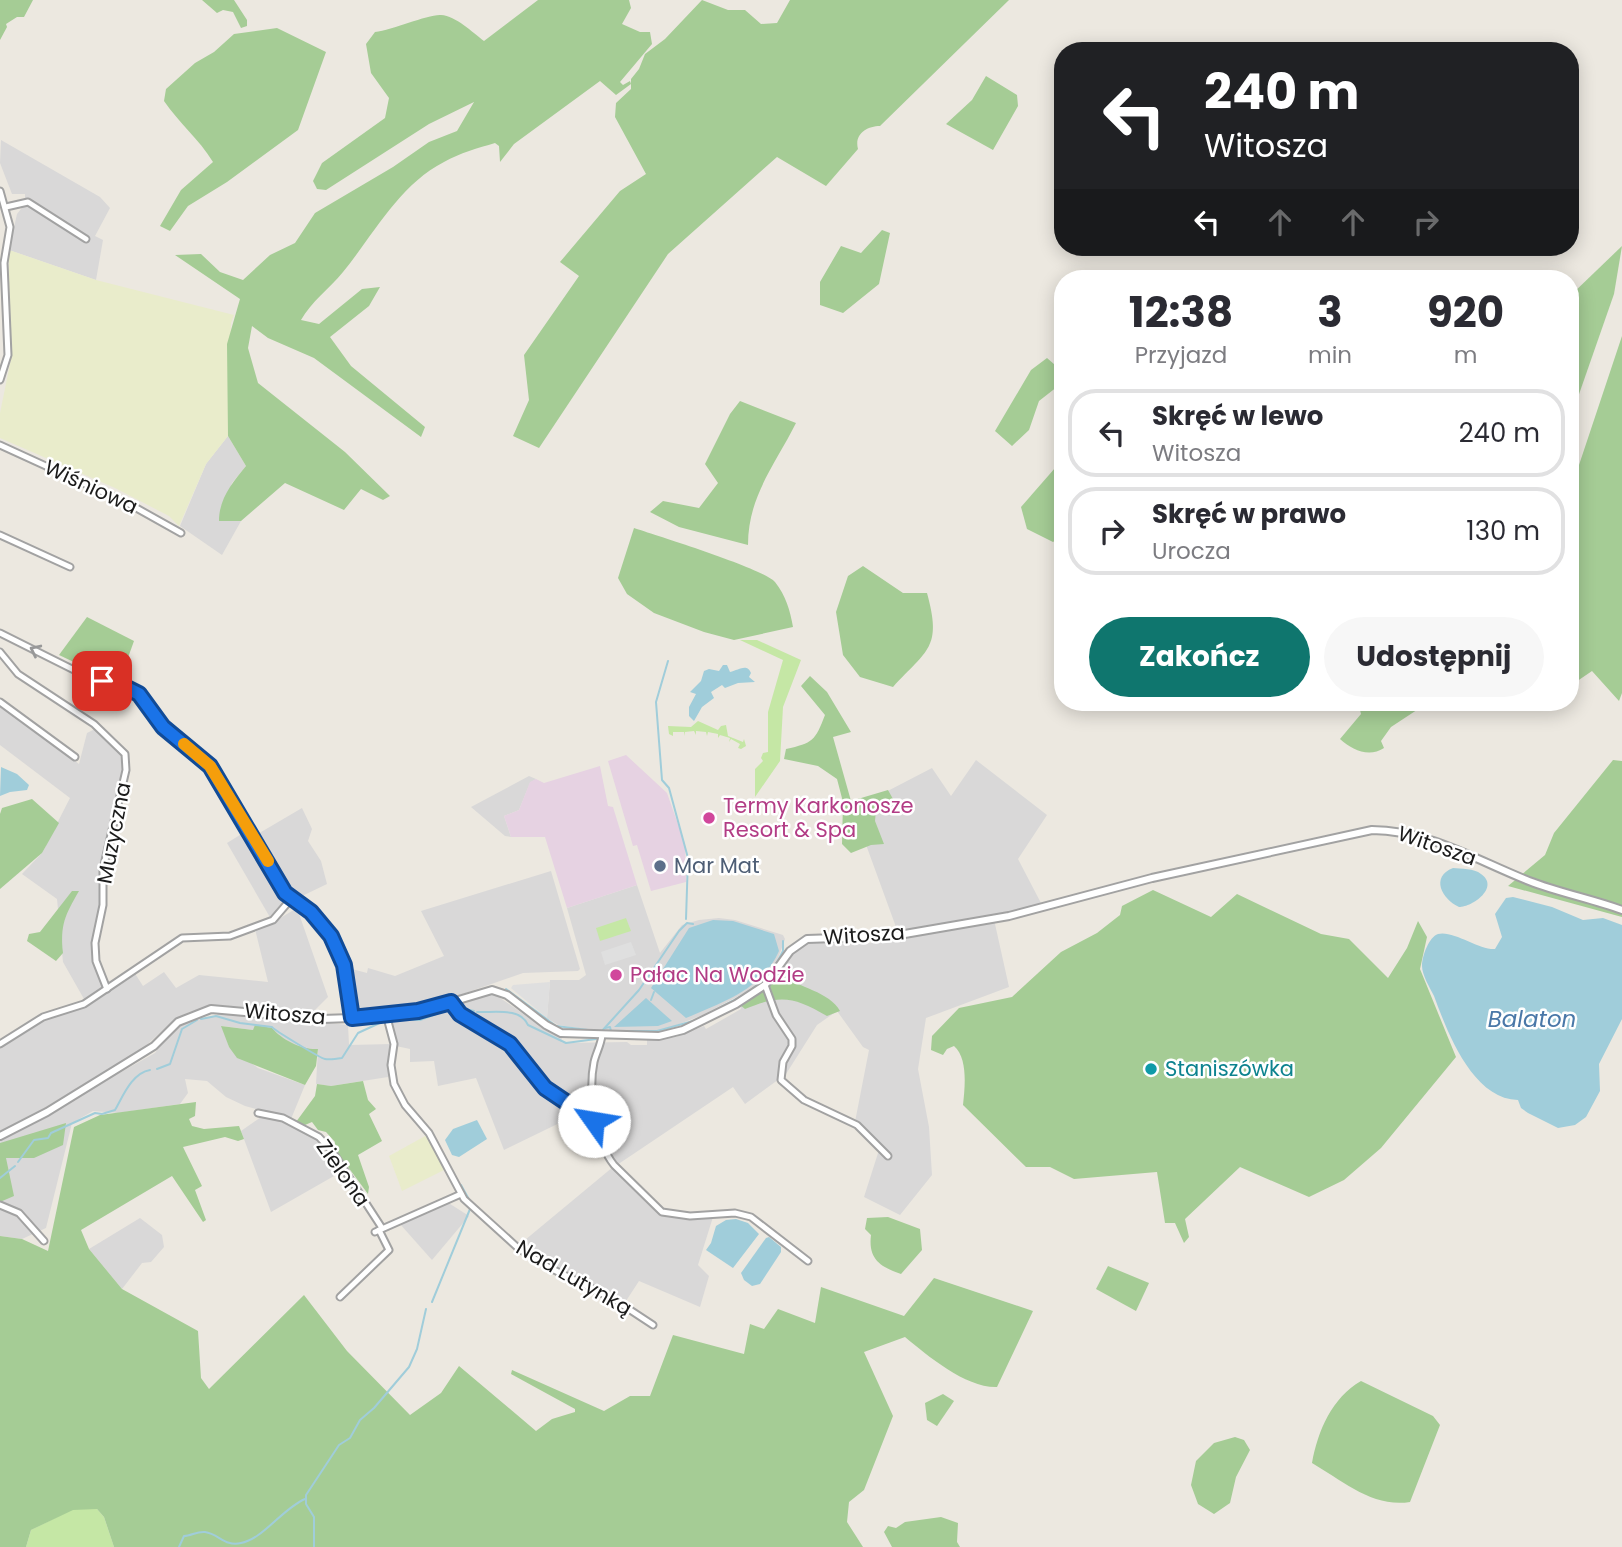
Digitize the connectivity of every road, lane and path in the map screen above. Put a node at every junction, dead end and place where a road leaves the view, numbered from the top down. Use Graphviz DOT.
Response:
graph roads {
  1 [pos="0,191"];
  2 [pos="6,207"];
  3 [pos="86,239"];
  4 [pos="2,262"];
  5 [pos="0,351"];
  6 [pos="8,355"];
  7 [pos="0,380"];
  8 [pos="0,445"];
  9 [pos="181,533"];
  10 [pos="0,534"];
  11 [pos="70,568"];
  12 [pos="0,633"];
  13 [pos="0,652"];
  14 [pos="0,702"];
  15 [pos="75,757"];
  16 [pos="290,900"];
  17 [pos="1622,911"];
  18 [pos="765,985"];
  19 [pos="107,989"];
  20 [pos="451,1002"];
  21 [pos="386,1014"];
  22 [pos="352,1018"];
  23 [pos="603,1035"];
  24 [pos="0,1044"];
  25 [pos="258,1113"];
  26 [pos="594,1121"];
  27 [pos="0,1136"];
  28 [pos="888,1156"];
  29 [pos="461,1194"];
  30 [pos="0,1205"];
  31 [pos="379,1230"];
  32 [pos="44,1241"];
  33 [pos="808,1261"];
  34 [pos="340,1297"];
  35 [pos="653,1325"];
  1 -- 2 [label="street"];
  2 -- 3 [label="street"];
  2 -- 4 [label="street"];
  4 -- 6 [label="street"];
  5 -- 6 [label="street"];
  6 -- 7 [label="street"];
  8 -- 9 [label="street, Wiśniowa"];
  10 -- 11 [label="street"];
  16 -- 12 [label="street, one-way"];
  13 -- 19 [label="street, Muzyczna"];
  14 -- 15 [label="street"];
  16 -- 19 [label="street"];
  16 -- 22 [label="street"];
  17 -- 18 [label="street, Witosza"];
  18 -- 23 [label="street, Witosza"];
  18 -- 28 [label="street"];
  19 -- 24 [label="street"];
  20 -- 21 [label="street, Witosza"];
  20 -- 23 [label="street, Witosza"];
  20 -- 26 [label="street"];
  21 -- 22 [label="street, Witosza"];
  21 -- 29 [label="street, Nad Lutynką"];
  22 -- 27 [label="street, Witosza"];
  23 -- 26 [label="street"];
  25 -- 31 [label="street, Zielona"];
  26 -- 33 [label="street"];
  29 -- 31 [label="street"];
  29 -- 35 [label="street, Nad Lutynką"];
  30 -- 32 [label="street"];
  31 -- 34 [label="street, Zielona"];
}
